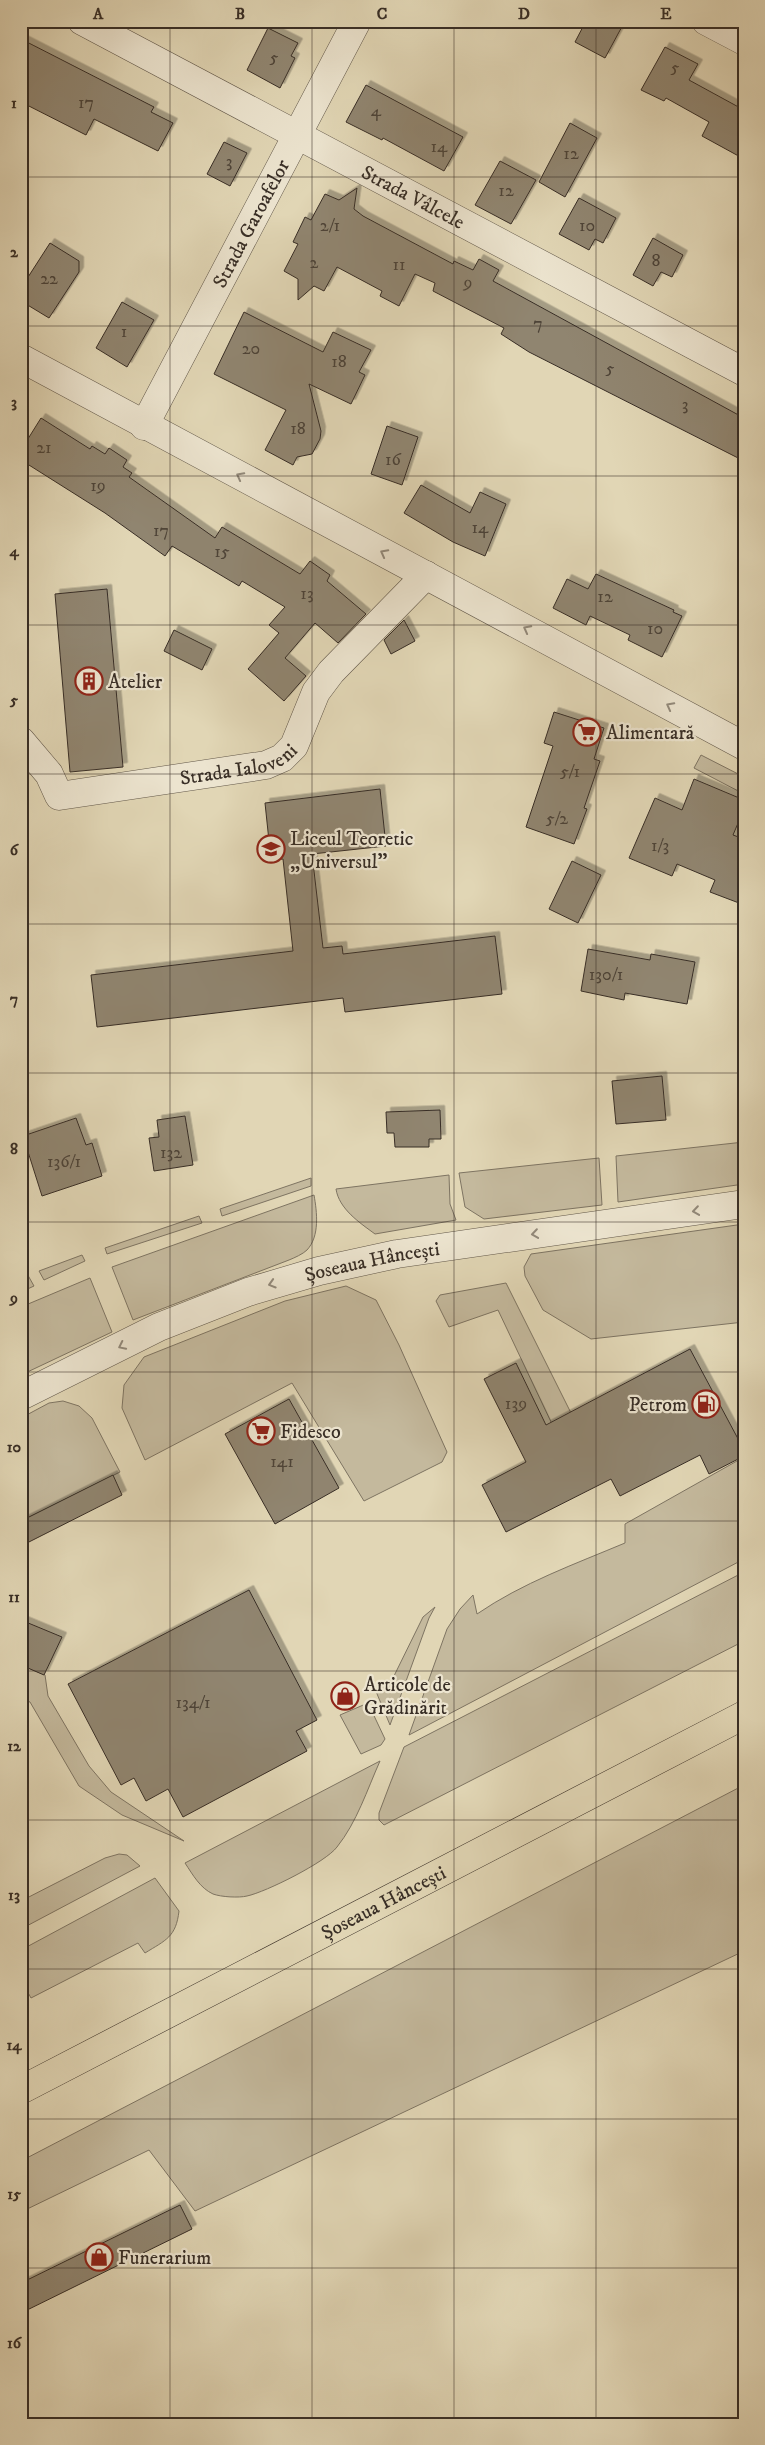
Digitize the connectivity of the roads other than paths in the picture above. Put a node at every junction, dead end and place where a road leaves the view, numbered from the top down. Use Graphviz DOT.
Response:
graph roads {
  1 [pos="82,21"];
  2 [pos="357,21"];
  3 [pos="706,21"];
  4 [pos="744,42"];
  5 [pos="298,134"];
  6 [pos="21,358"];
  7 [pos="744,372"];
  8 [pos="144,426"];
  9 [pos="426,575"];
  10 [pos="21,741"];
  11 [pos="744,746"];
  12 [pos="744,1204"];
  13 [pos="21,1396"];
  14 [pos="744,1715"];
  15 [pos="21,2090"];
  1 -- 5 [label="street, Strada Vâlcele"];
  2 -- 5 [label="street, Strada Garoafelor"];
  3 -- 4 [label="street"];
  5 -- 7 [label="street, Strada Vâlcele"];
  5 -- 8 [label="street, Strada Garoafelor"];
  6 -- 8 [label="street"];
  9 -- 8 [label="street, one-way"];
  9 -- 10 [label="street, Strada Ialoveni"];
  11 -- 9 [label="street, one-way"];
  12 -- 13 [label="street, Șoseaua Hâncești, one-way"];
  14 -- 15 [label="highway, Șoseaua Hâncești"];
}
